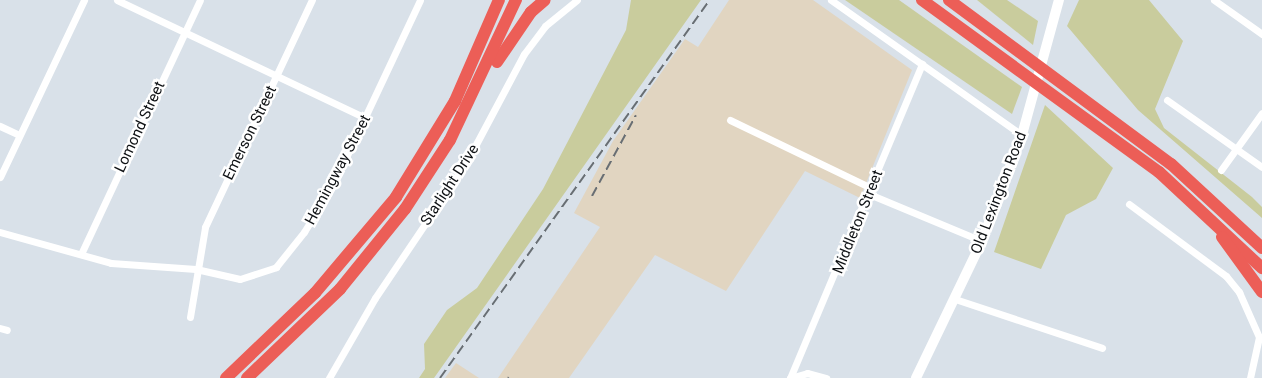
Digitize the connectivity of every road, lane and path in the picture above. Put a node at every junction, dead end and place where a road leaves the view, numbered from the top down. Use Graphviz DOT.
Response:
graph roads {
  1 [pos="84,0"];
  2 [pos="117,0"];
  3 [pos="200,0"];
  4 [pos="312,0"];
  5 [pos="420,0"];
  6 [pos="493,0"];
  7 [pos="499,0"];
  8 [pos="516,0"];
  9 [pos="545,0"];
  10 [pos="577,0"];
  11 [pos="831,0"];
  12 [pos="922,0"];
  13 [pos="949,0"];
  14 [pos="1059,0"];
  15 [pos="1214,0"];
  16 [pos="185,32"];
  17 [pos="1262,34"];
  18 [pos="472,63"];
  19 [pos="922,64"];
  20 [pos="278,75"];
  21 [pos="1168,100"];
  22 [pos="1262,113"];
  23 [pos="366,118"];
  24 [pos="730,120"];
  25 [pos="0,126"];
  26 [pos="19,135"];
  27 [pos="1022,135"];
  28 [pos="450,140"];
  29 [pos="1236,149"];
  30 [pos="1262,167"];
  31 [pos="1221,170"];
  32 [pos="0,177"];
  33 [pos="870,191"];
  34 [pos="1186,193"];
  35 [pos="1129,204"];
  36 [pos="0,232"];
  37 [pos="982,241"];
  38 [pos="1262,248"];
  39 [pos="81,254"];
  40 [pos="1262,268"];
  41 [pos="196,269"];
  42 [pos="1262,292"];
  43 [pos="955,299"];
  44 [pos="190,317"];
  45 [pos="1102,348"];
  46 [pos="226,378"];
  47 [pos="248,378"];
  48 [pos="329,378"];
  49 [pos="790,378"];
  50 [pos="826,378"];
  51 [pos="916,378"];
  52 [pos="1250,378"];
  1 -- 26 [label="street"];
  2 -- 16 [label="street"];
  3 -- 16 [label="street, Lomond Street"];
  4 -- 20 [label="street, Emerson Street"];
  5 -- 23 [label="street, Hemingway Street"];
  6 -- 18 [label="highway"];
  7 -- 18 [label="highway"];
  8 -- 28 [label="highway"];
  9 -- 28 [label="highway"];
  10 -- 48 [label="street, Starlight Drive"];
  11 -- 19 [label="street"];
  12 -- 34 [label="highway"];
  13 -- 38 [label="highway"];
  14 -- 27 [label="main road, Old Lexington Road"];
  15 -- 17 [label="street"];
  16 -- 20 [label="street"];
  16 -- 39 [label="street, Lomond Street"];
  18 -- 46 [label="highway"];
  19 -- 27 [label="street"];
  19 -- 33 [label="street, Middleton Street"];
  20 -- 23 [label="street"];
  20 -- 41 [label="street, Emerson Street"];
  21 -- 29 [label="street"];
  22 -- 29 [label="street"];
  23 -- 41 [label="street, Hemingway Street"];
  24 -- 33 [label="street"];
  25 -- 26 [label="street"];
  26 -- 32 [label="street"];
  27 -- 37 [label="main road, Old Lexington Road"];
  28 -- 47 [label="highway"];
  29 -- 30 [label="street"];
  29 -- 31 [label="street"];
  33 -- 37 [label="street"];
  33 -- 49 [label="street, Middleton Street"];
  34 -- 40 [label="highway"];
  34 -- 42 [label="highway"];
  35 -- 52 [label="street"];
  36 -- 39 [label="street, Hemingway Street"];
  37 -- 43 [label="main road, Old Lexington Road"];
  39 -- 41 [label="street, Hemingway Street"];
  41 -- 44 [label="street, Emerson Street"];
  43 -- 45 [label="street"];
  43 -- 51 [label="main road, Old Lexington Road"];
  49 -- 50 [label="street"];
}
